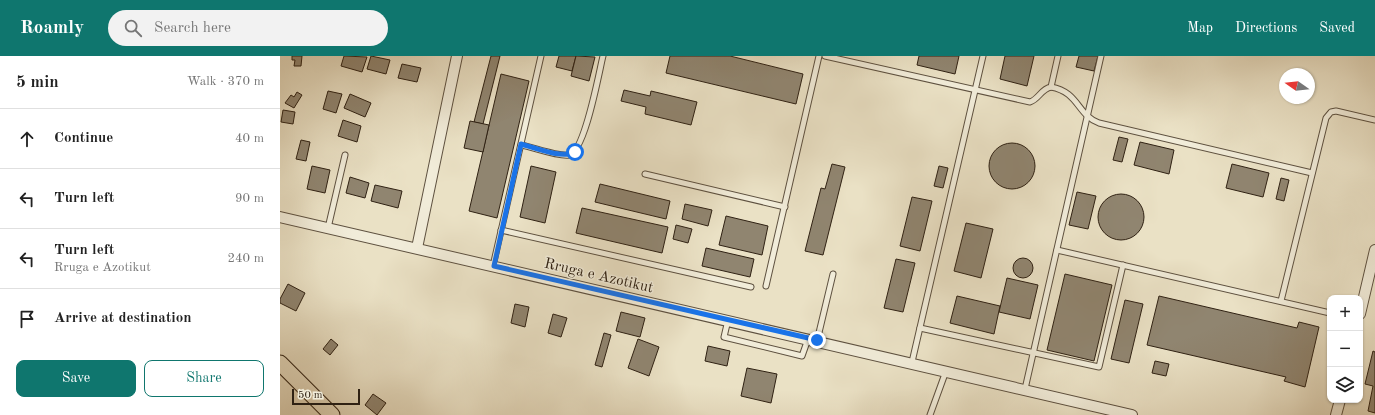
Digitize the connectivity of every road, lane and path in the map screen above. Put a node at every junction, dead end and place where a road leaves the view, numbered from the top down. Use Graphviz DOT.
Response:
graph roads {
  1 [pos="457,56"];
  2 [pos="541,56"];
  3 [pos="603,56"];
  4 [pos="819,56"];
  5 [pos="825,56"];
  6 [pos="983,56"];
  7 [pos="1058,56"];
  8 [pos="1101,56"];
  9 [pos="1051,86"];
  10 [pos="975,89"];
  11 [pos="1088,116"];
  12 [pos="1375,120"];
  13 [pos="521,144"];
  14 [pos="344,155"];
  15 [pos="1312,173"];
  16 [pos="645,174"];
  17 [pos="785,207"];
  18 [pos="280,217"];
  19 [pos="328,228"];
  20 [pos="501,230"];
  21 [pos="417,248"];
  22 [pos="1057,250"];
  23 [pos="1375,250"];
  24 [pos="1123,265"];
  25 [pos="494,266"];
  26 [pos="832,274"];
  27 [pos="766,286"];
  28 [pos="751,287"];
  29 [pos="1281,301"];
  30 [pos="1363,301"];
  31 [pos="1327,312"];
  32 [pos="728,320"];
  33 [pos="920,328"];
  34 [pos="813,340"];
  35 [pos="1034,353"];
  36 [pos="912,362"];
  37 [pos="280,363"];
  38 [pos="946,371"];
  39 [pos="1025,390"];
  40 [pos="1339,403"];
  41 [pos="332,415"];
  42 [pos="930,415"];
  43 [pos="1132,415"];
  44 [pos="1336,415"];
  1 -- 21 [label="street"];
  2 -- 13 [label="lane"];
  3 -- 13 [label="lane"];
  4 -- 17 [label="lane"];
  5 -- 10 [label="lane"];
  6 -- 10 [label="lane"];
  7 -- 9 [label="lane"];
  8 -- 11 [label="lane"];
  9 -- 10 [label="lane"];
  9 -- 11 [label="lane"];
  10 -- 33 [label="lane"];
  11 -- 15 [label="lane"];
  11 -- 22 [label="lane"];
  12 -- 15 [label="lane"];
  13 -- 20 [label="lane"];
  14 -- 19 [label="lane"];
  15 -- 29 [label="lane"];
  16 -- 17 [label="lane"];
  17 -- 27 [label="lane"];
  18 -- 19 [label="street, Rruga e Azotikut"];
  19 -- 21 [label="street, Rruga e Azotikut"];
  20 -- 25 [label="lane"];
  20 -- 28 [label="lane"];
  21 -- 25 [label="street, Rruga e Azotikut"];
  22 -- 24 [label="lane"];
  22 -- 35 [label="lane"];
  23 -- 30 [label="street"];
  24 -- 29 [label="lane"];
  24 -- 35 [label="lane"];
  25 -- 32 [label="street, Rruga e Azotikut"];
  26 -- 34 [label="lane"];
  29 -- 31 [label="lane"];
  32 -- 34 [label="street, Rruga e Azotikut"];
  32 -- 34 [label="lane"];
  33 -- 35 [label="lane"];
  33 -- 36 [label="lane"];
  34 -- 36 [label="street, Rruga e Azotikut"];
  35 -- 39 [label="lane"];
  36 -- 38 [label="street, Rruga e Azotikut"];
  37 -- 41 [label="main road"];
  38 -- 39 [label="street, Rruga e Azotikut"];
  38 -- 42 [label="lane"];
  39 -- 43 [label="street, Rruga e Azotikut"];
  40 -- 44 [label="street"];
}
